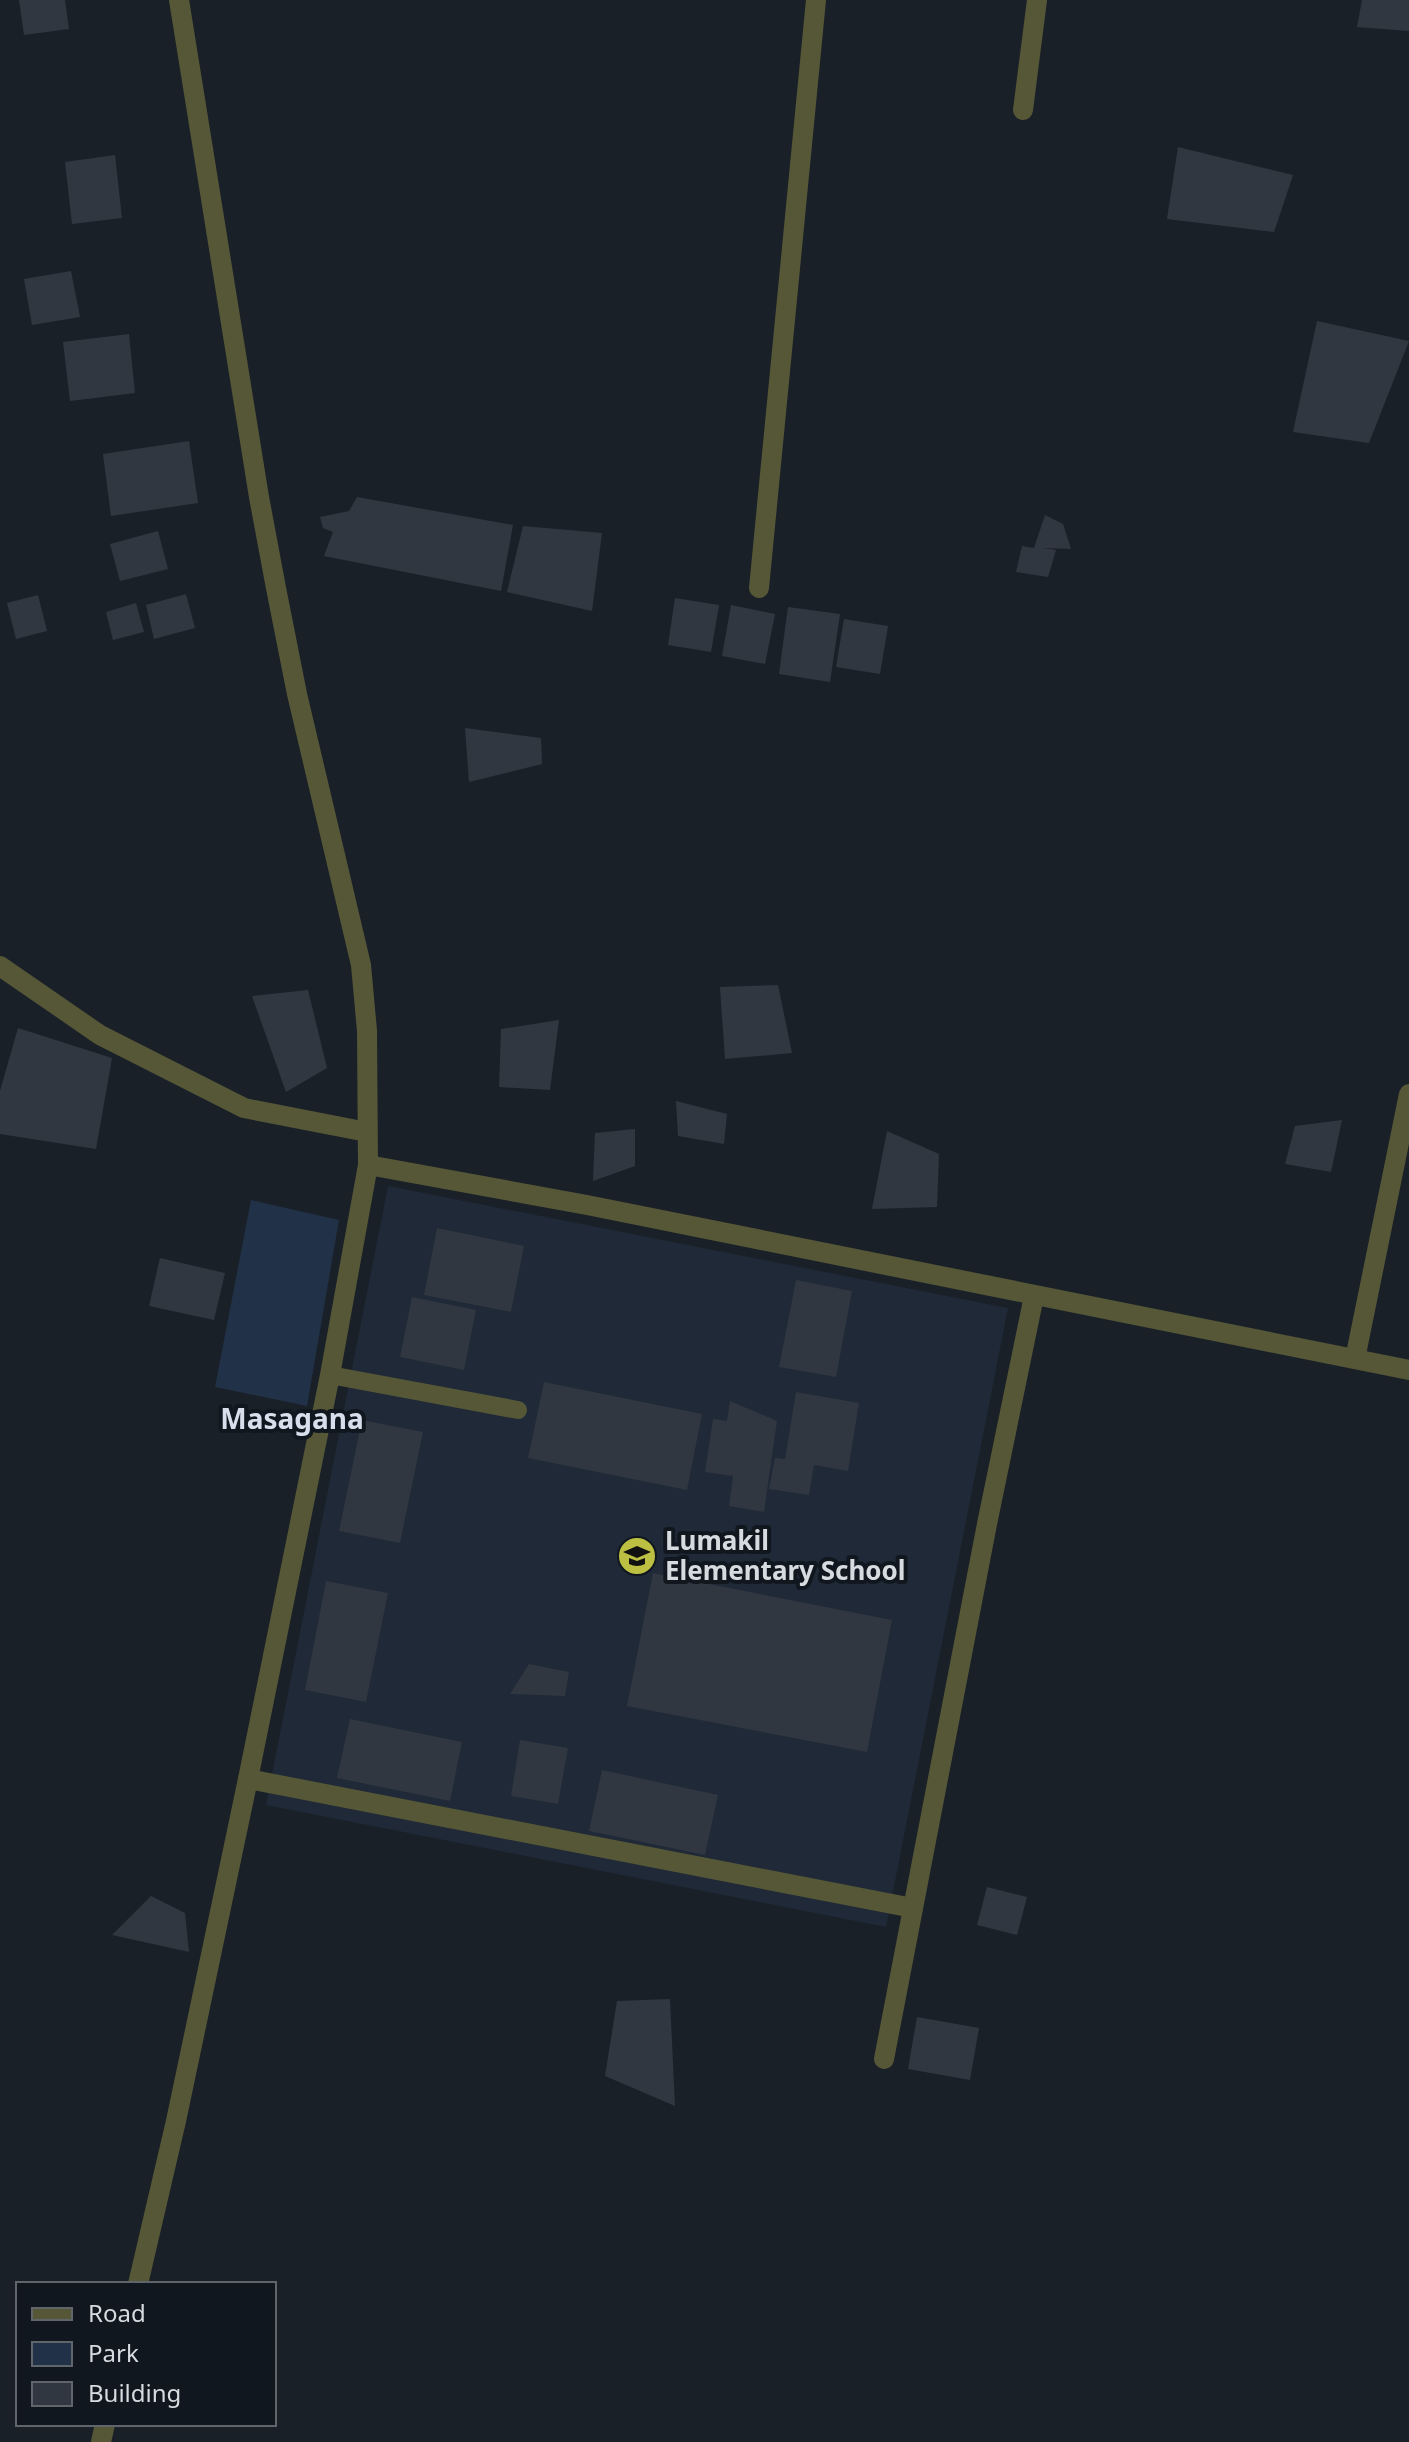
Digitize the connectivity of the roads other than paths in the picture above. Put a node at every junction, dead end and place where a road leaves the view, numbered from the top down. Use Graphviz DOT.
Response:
graph roads {
  1 [pos="179,0"];
  2 [pos="816,0"];
  3 [pos="1037,0"];
  4 [pos="1023,110"];
  5 [pos="759,588"];
  6 [pos="0,966"];
  7 [pos="1409,1094"];
  8 [pos="367,1132"];
  9 [pos="368,1165"];
  10 [pos="1034,1296"];
  11 [pos="1355,1359"];
  12 [pos="1409,1370"];
  13 [pos="330,1375"];
  14 [pos="518,1410"];
  15 [pos="248,1779"];
  16 [pos="913,1908"];
  17 [pos="884,2059"];
  18 [pos="138,2282"];
  1 -- 8 [label="street"];
  2 -- 5 [label="street"];
  3 -- 4 [label="street"];
  6 -- 8 [label="street"];
  7 -- 11 [label="street"];
  8 -- 9 [label="street"];
  9 -- 10 [label="street"];
  9 -- 13 [label="street"];
  10 -- 11 [label="street"];
  10 -- 16 [label="street"];
  11 -- 12 [label="street"];
  13 -- 14 [label="lane"];
  13 -- 15 [label="street"];
  15 -- 16 [label="street"];
  15 -- 18 [label="street"];
  16 -- 17 [label="street"];
}
